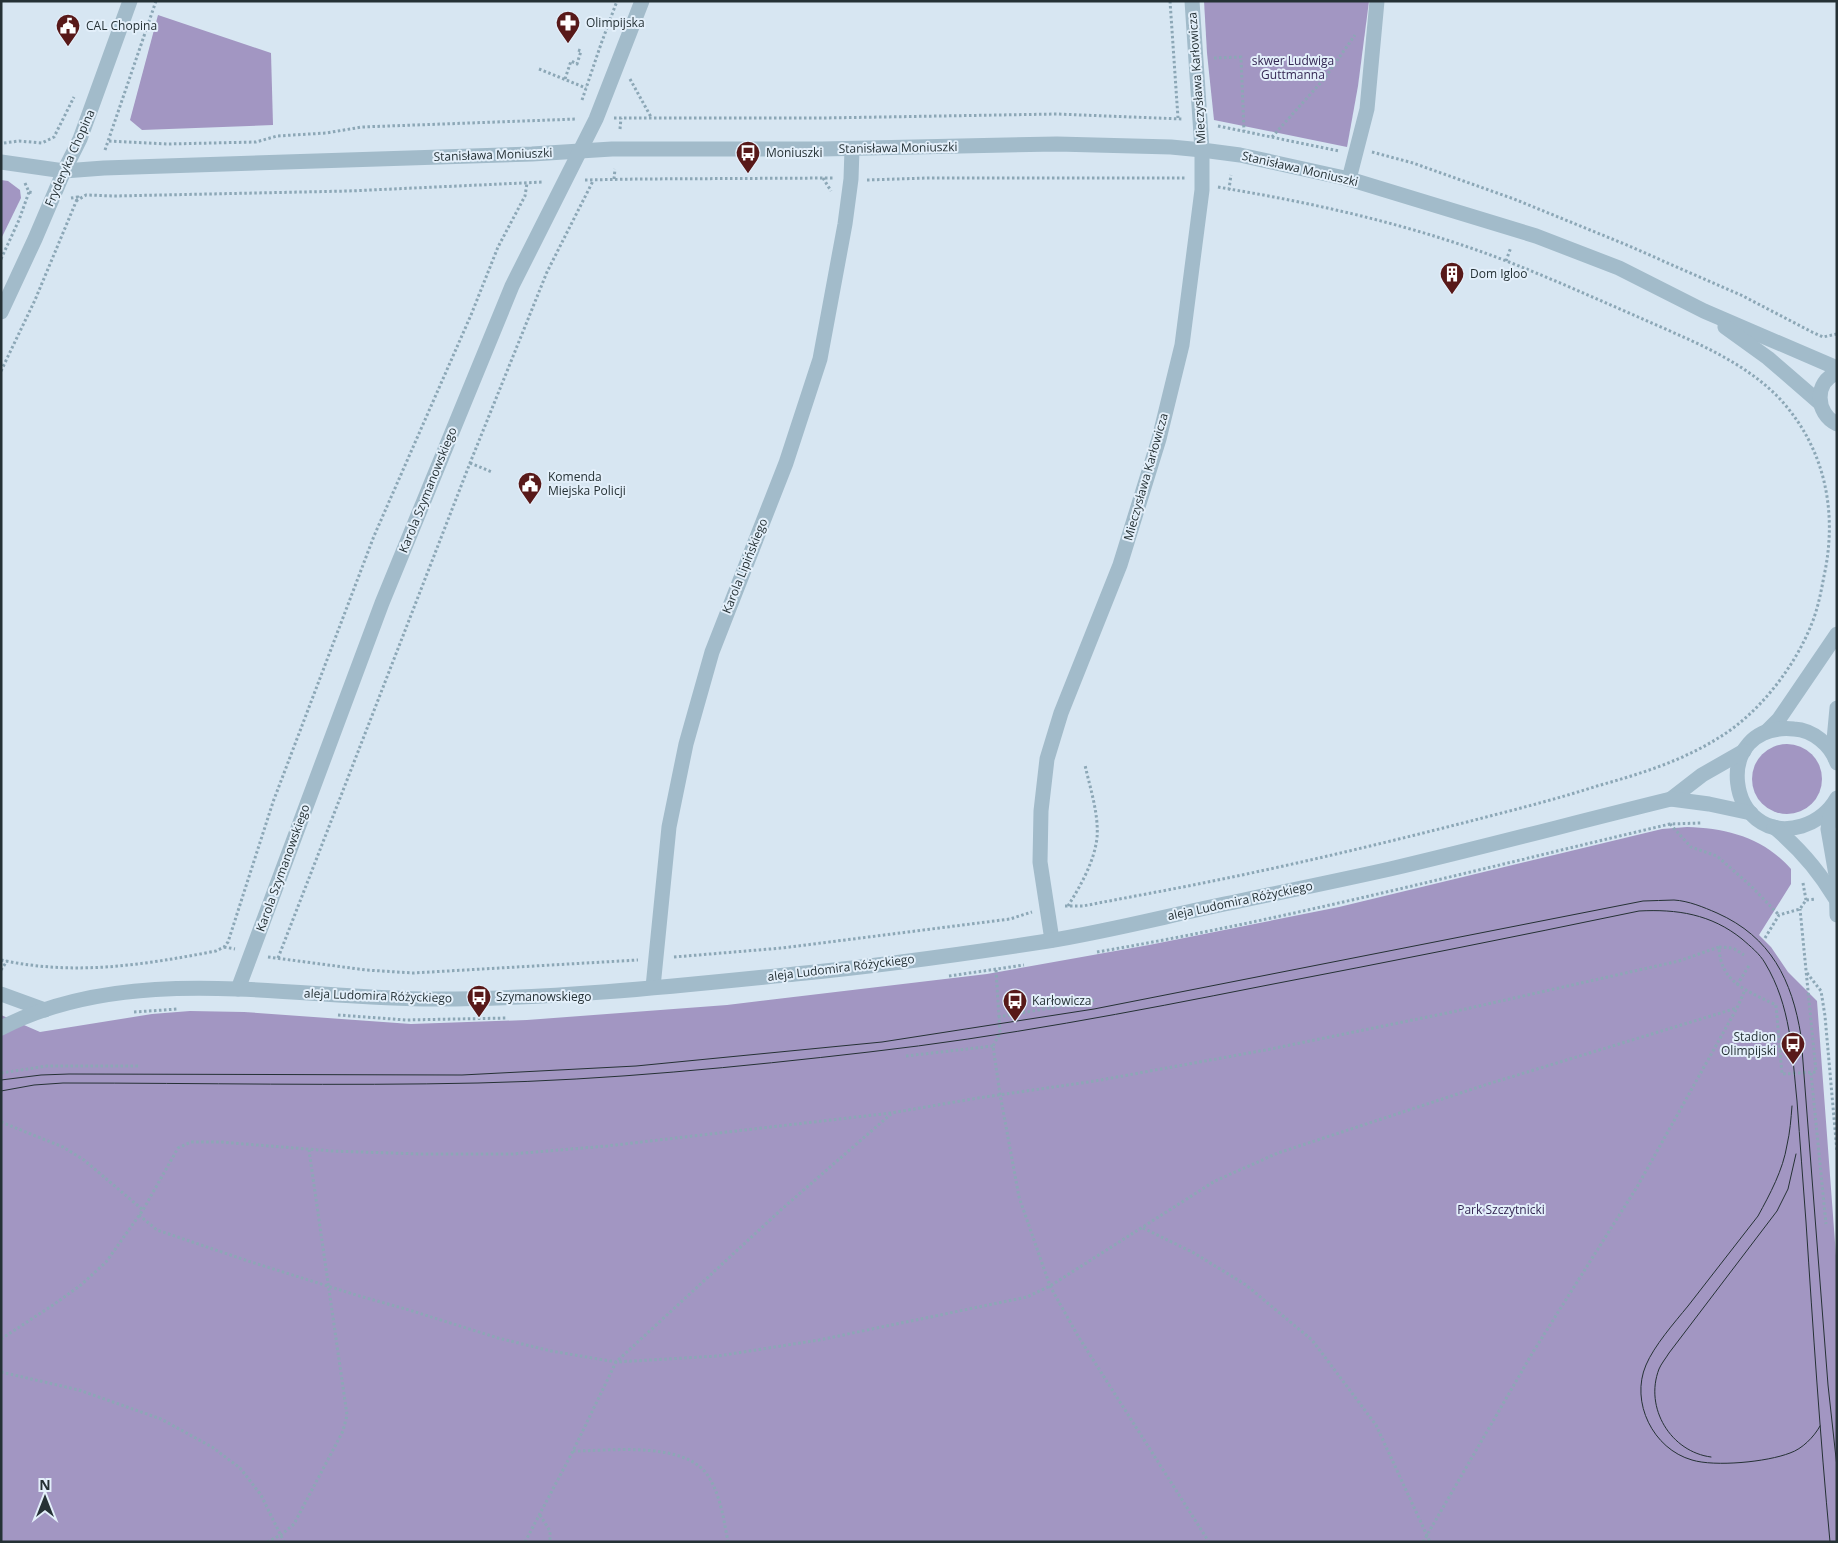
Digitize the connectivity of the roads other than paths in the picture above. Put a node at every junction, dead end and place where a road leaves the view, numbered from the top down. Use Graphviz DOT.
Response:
graph roads {
  1 [pos="130,1"];
  2 [pos="642,1"];
  3 [pos="1192,1"];
  4 [pos="1377,1"];
  5 [pos="852,149"];
  6 [pos="1202,150"];
  7 [pos="579,152"];
  8 [pos="1,162"];
  9 [pos="64,171"];
  10 [pos="1349,179"];
  11 [pos="1704,311"];
  12 [pos="1,312"];
  13 [pos="1837,368"];
  14 [pos="1837,373"];
  15 [pos="1820,404"];
  16 [pos="1835,427"];
  17 [pos="1837,634"];
  18 [pos="1837,708"];
  19 [pos="1765,732"];
  20 [pos="1744,751"];
  21 [pos="1836,760"];
  22 [pos="1671,799"];
  23 [pos="1834,803"];
  24 [pos="1751,813"];
  25 [pos="1774,827"];
  26 [pos="1835,898"];
  27 [pos="1837,915"];
  28 [pos="1052,940"];
  29 [pos="653,987"];
  30 [pos="238,989"];
  31 [pos="1,994"];
  32 [pos="45,1010"];
  33 [pos="1,1028"];
  1 -- 9 [label="street, Fryderyka Chopina"];
  2 -- 7 [label="street, Karola Szymanowskiego"];
  3 -- 6 [label="street, Mieczysława Karłowicza"];
  4 -- 10 [label="street"];
  5 -- 6 [label="street, Stanisława Moniuszki"];
  5 -- 7 [label="street, Stanisława Moniuszki"];
  5 -- 29 [label="street, Karola Lipińskiego"];
  6 -- 10 [label="street, Stanisława Moniuszki"];
  6 -- 28 [label="street, Mieczysława Karłowicza"];
  7 -- 9 [label="street, Stanisława Moniuszki"];
  7 -- 30 [label="street, Karola Szymanowskiego"];
  8 -- 9 [label="street, Stanisława Moniuszki"];
  9 -- 12 [label="street, Fryderyka Chopina"];
  10 -- 11 [label="street, Stanisława Moniuszki"];
  11 -- 13 [label="street, Stanisława Moniuszki"];
  11 -- 15 [label="street, Stanisława Moniuszki"];
  14 -- 15 [label="street"];
  15 -- 16 [label="street, Stanisława Moniuszki"];
  17 -- 19 [label="street, aleja Ludomira Różyckiego"];
  18 -- 21 [label="street"];
  19 -- 20 [label="street, aleja Ludomira Różyckiego"];
  19 -- 21 [label="street"];
  20 -- 22 [label="street, aleja Ludomira Różyckiego"];
  20 -- 24 [label="street"];
  22 -- 24 [label="street, aleja Ludomira Różyckiego"];
  22 -- 28 [label="street, aleja Ludomira Różyckiego"];
  23 -- 25 [label="street"];
  23 -- 26 [label="street"];
  24 -- 25 [label="street"];
  25 -- 26 [label="street"];
  26 -- 27 [label="street"];
  28 -- 29 [label="street, aleja Ludomira Różyckiego"];
  29 -- 30 [label="street, aleja Ludomira Różyckiego"];
  30 -- 32 [label="street, aleja Ludomira Różyckiego"];
  31 -- 32 [label="street"];
  32 -- 33 [label="street, aleja Ludomira Różyckiego"];
}
